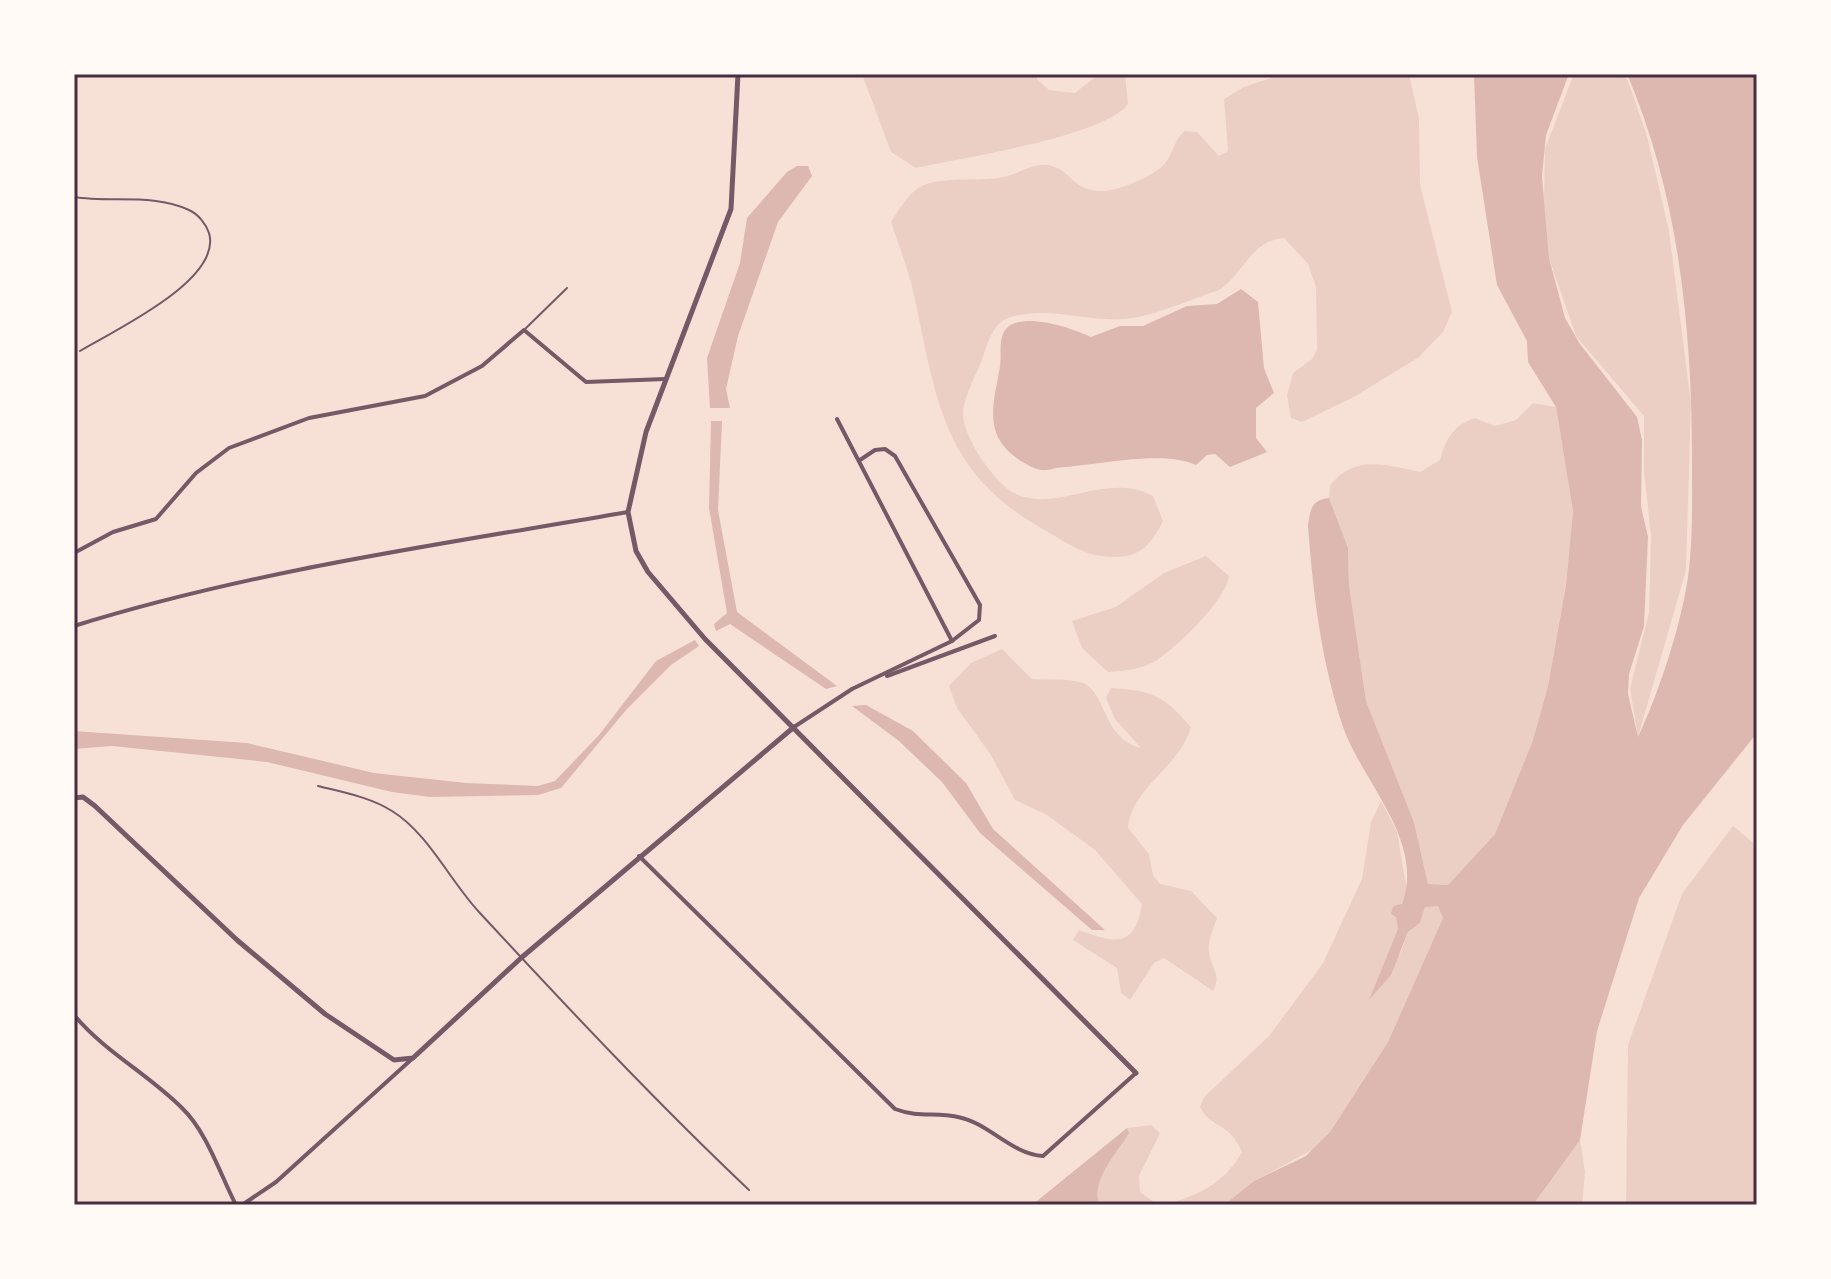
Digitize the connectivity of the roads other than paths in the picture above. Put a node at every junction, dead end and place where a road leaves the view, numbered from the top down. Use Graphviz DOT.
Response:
graph roads {
  1 [pos="738,74"];
  2 [pos="74,197"];
  3 [pos="567,288"];
  4 [pos="524,330"];
  5 [pos="80,351"];
  6 [pos="665,379"];
  7 [pos="837,419"];
  8 [pos="860,460"];
  9 [pos="628,512"];
  10 [pos="74,553"];
  11 [pos="74,626"];
  12 [pos="995,636"];
  13 [pos="952,641"];
  14 [pos="852,689"];
  15 [pos="794,727"];
  16 [pos="318,786"];
  17 [pos="74,798"];
  18 [pos="639,856"];
  19 [pos="521,958"];
  20 [pos="74,1015"];
  21 [pos="413,1058"];
  22 [pos="1136,1073"];
  23 [pos="749,1190"];
  24 [pos="239,1205"];
  1 -- 6 [label="street"];
  2 -- 5 [label="lane"];
  3 -- 4 [label="lane"];
  4 -- 6 [label="street"];
  4 -- 10 [label="street"];
  6 -- 9 [label="street"];
  7 -- 8 [label="street"];
  8 -- 13 [label="street"];
  8 -- 13 [label="street"];
  9 -- 11 [label="street"];
  9 -- 15 [label="street"];
  12 -- 14 [label="street"];
  13 -- 14 [label="street"];
  14 -- 15 [label="street"];
  15 -- 18 [label="street"];
  15 -- 22 [label="street"];
  16 -- 19 [label="lane"];
  17 -- 21 [label="street"];
  18 -- 19 [label="street"];
  18 -- 22 [label="street"];
  19 -- 21 [label="street"];
  19 -- 23 [label="lane"];
  20 -- 24 [label="street"];
  21 -- 24 [label="street"];
}
